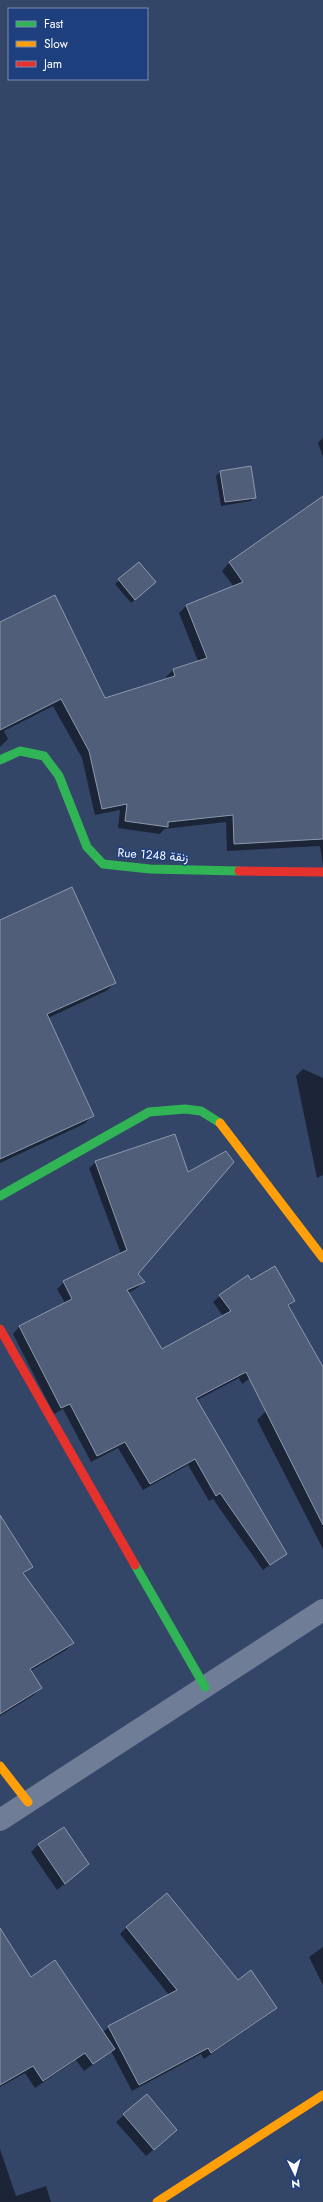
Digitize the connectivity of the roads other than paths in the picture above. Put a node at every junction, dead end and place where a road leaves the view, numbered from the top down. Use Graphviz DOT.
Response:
graph roads {
  1 [pos="0,760"];
  2 [pos="323,872"];
  3 [pos="0,1196"];
  4 [pos="323,1258"];
  5 [pos="0,1329"];
  6 [pos="323,1610"];
  7 [pos="205,1686"];
  8 [pos="0,1766"];
  9 [pos="28,1802"];
  10 [pos="0,1820"];
  11 [pos="323,2095"];
  12 [pos="158,2202"];
  1 -- 2 [label="street, Rue 1248 زنقة"];
  3 -- 4 [label="street"];
  5 -- 7 [label="street"];
  6 -- 7 [label="street"];
  7 -- 9 [label="street"];
  8 -- 9 [label="street"];
  9 -- 10 [label="street"];
  11 -- 12 [label="street"];
}
